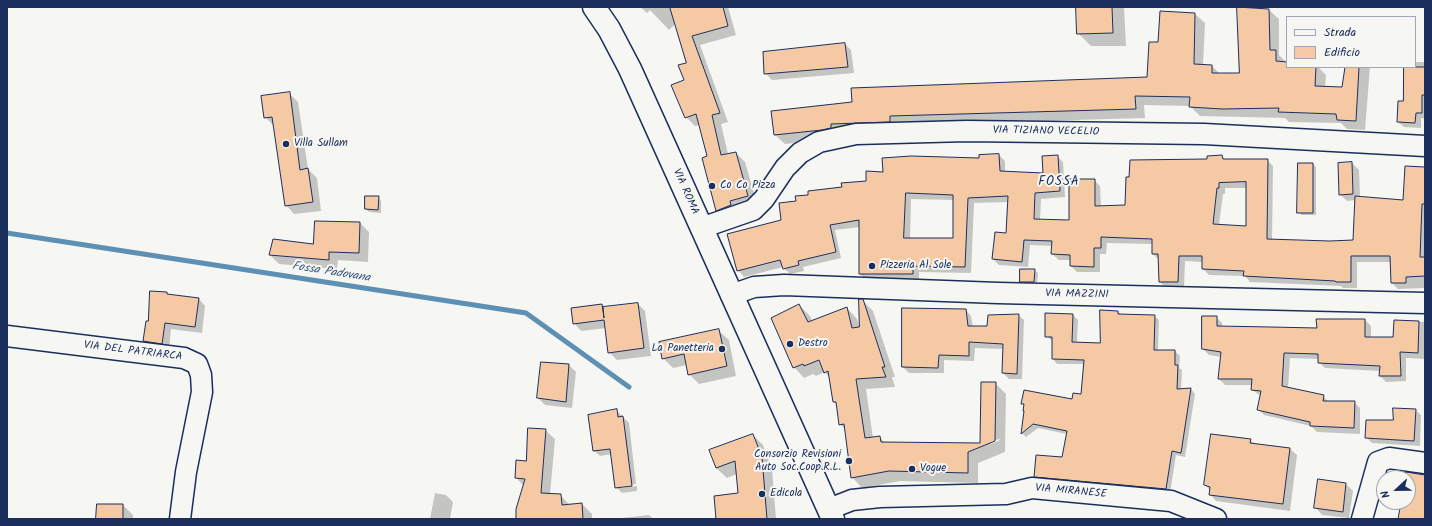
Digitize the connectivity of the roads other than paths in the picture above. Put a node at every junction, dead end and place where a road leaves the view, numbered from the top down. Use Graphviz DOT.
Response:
graph roads {
  1 [pos="594,7"];
  2 [pos="1425,146"];
  3 [pos="701,228"];
  4 [pos="731,294"];
  5 [pos="1425,303"];
  6 [pos="7,336"];
  7 [pos="770,381"];
  8 [pos="1425,463"];
  9 [pos="831,514"];
  10 [pos="180,519"];
  11 [pos="1216,519"];
  12 [pos="1362,519"];
  1 -- 3 [label="main road, VIA ROMA"];
  2 -- 3 [label="street, VIA TIZIANO VECELIO"];
  3 -- 4 [label="main road, VIA ROMA"];
  4 -- 5 [label="street, VIA MAZZINI"];
  4 -- 7 [label="main road, VIA ROMA"];
  6 -- 10 [label="street, VIA DEL PATRIARCA"];
  7 -- 9 [label="main road, VIA MIRANESE"];
  8 -- 12 [label="street"];
  9 -- 11 [label="street, VIA MIRANESE"];
}
